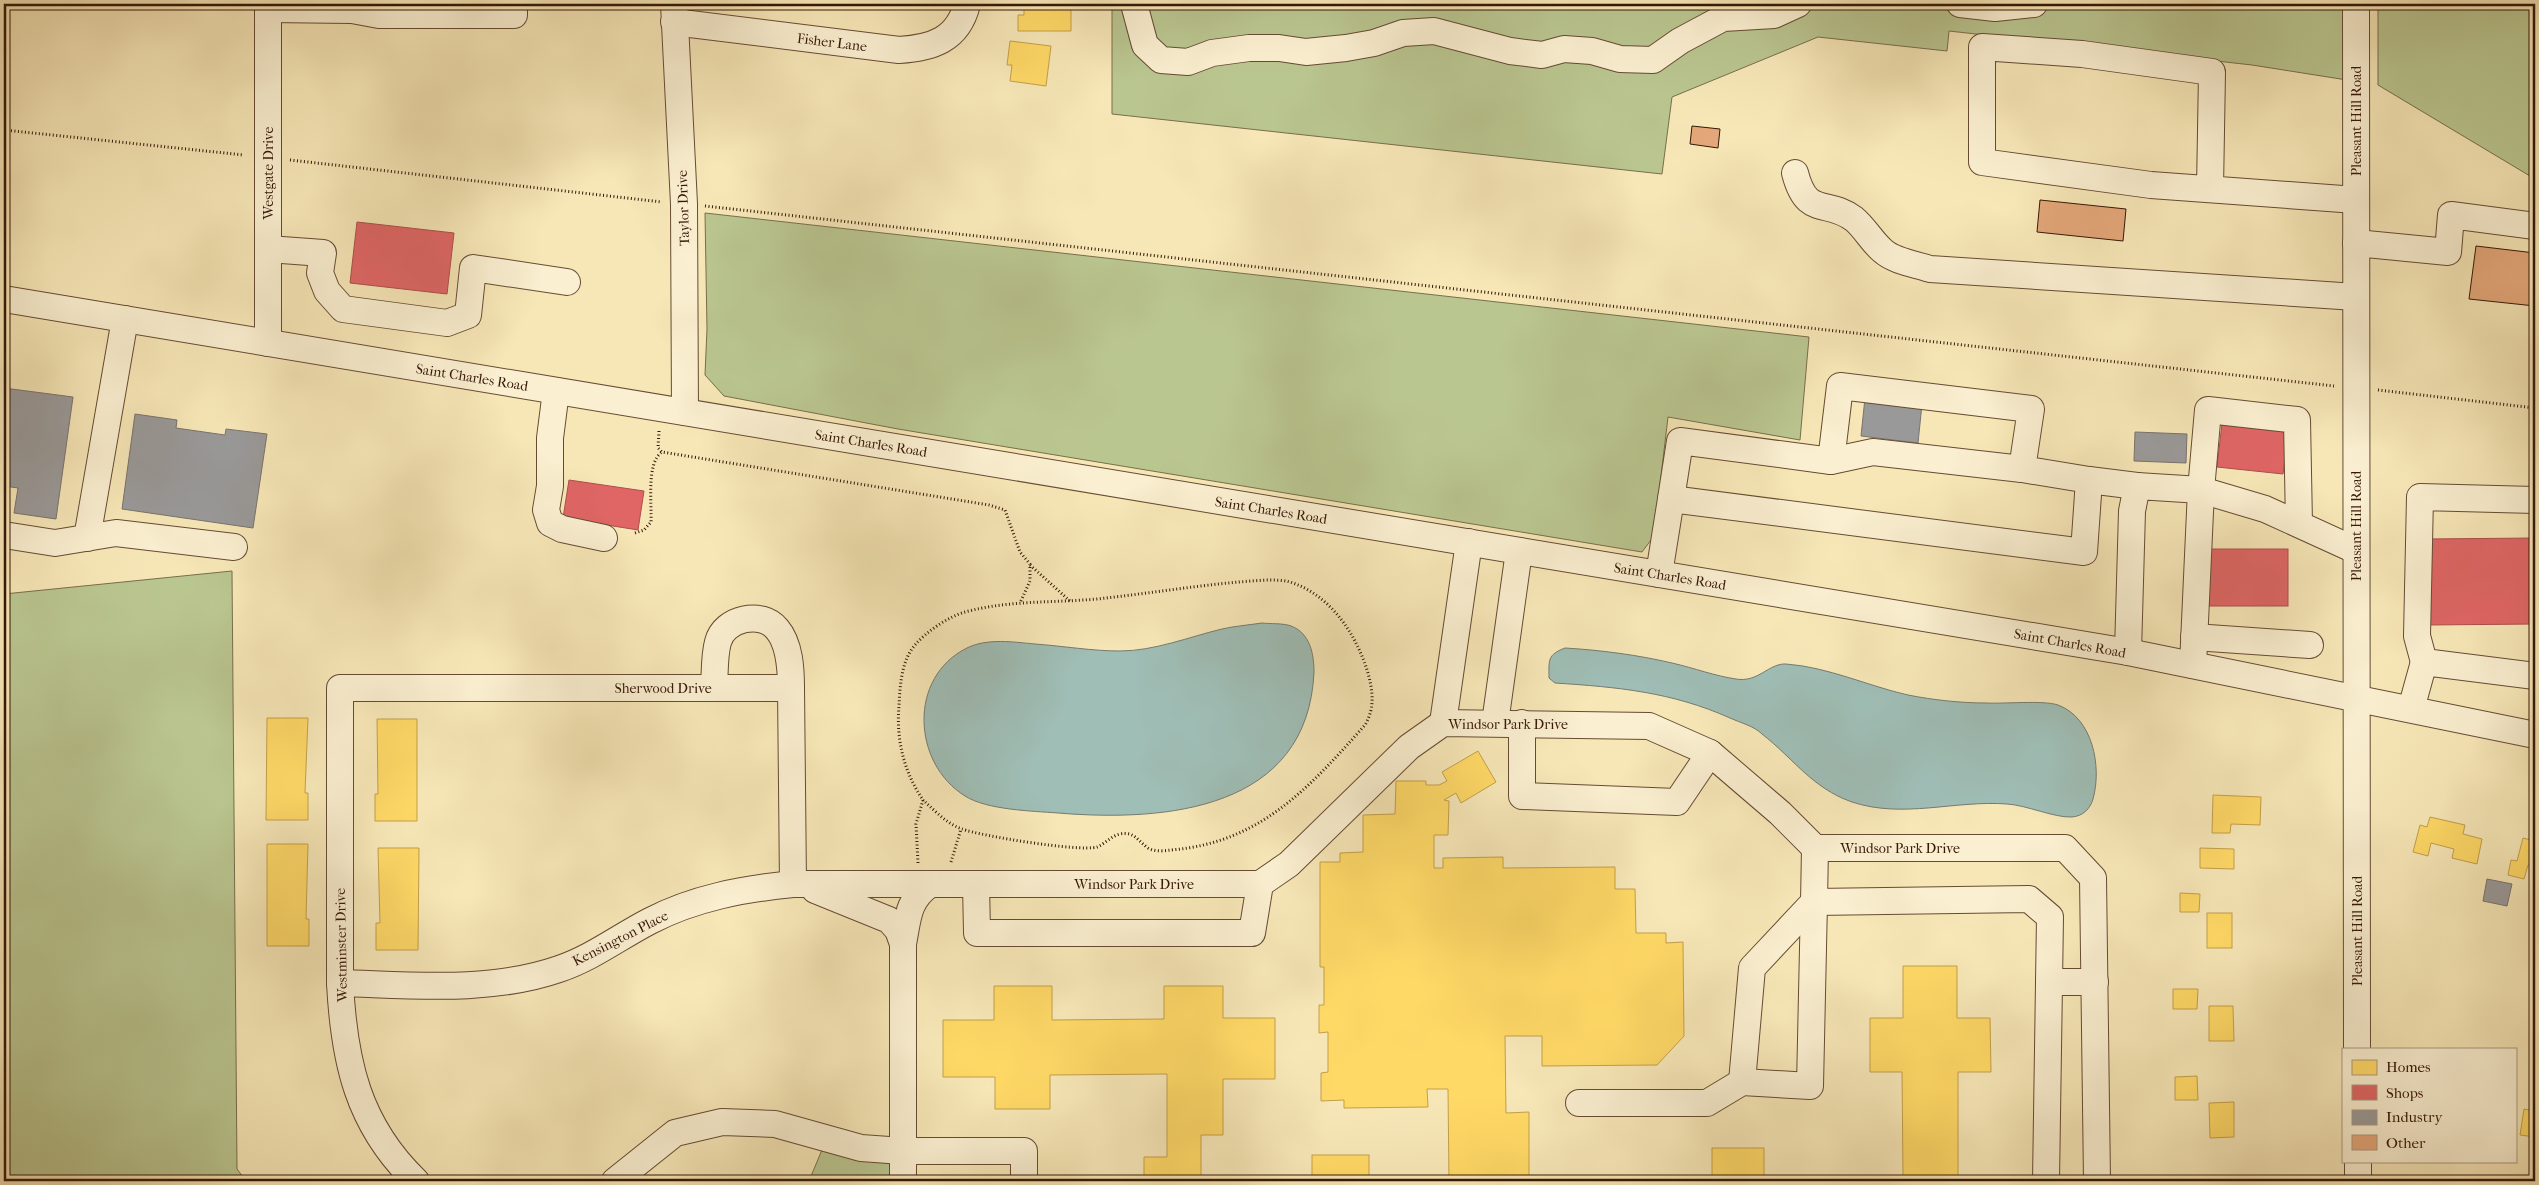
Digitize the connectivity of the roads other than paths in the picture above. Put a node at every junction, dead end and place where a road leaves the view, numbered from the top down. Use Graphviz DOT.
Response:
graph roads {
  1 [pos="514,4"];
  2 [pos="968,4"];
  3 [pos="1134,4"];
  4 [pos="1798,4"];
  5 [pos="1960,4"];
  6 [pos="2034,4"];
  7 [pos="2356,4"];
  8 [pos="268,6"];
  9 [pos="352,7"];
  10 [pos="674,13"];
  11 [pos="1795,173"];
  12 [pos="2210,189"];
  13 [pos="2356,200"];
  14 [pos="2535,226"];
  15 [pos="2356,243"];
  16 [pos="268,249"];
  17 [pos="567,282"];
  18 [pos="2356,296"];
  19 [pos="4,299"];
  20 [pos="125,319"];
  21 [pos="268,343"];
  22 [pos="556,391"];
  23 [pos="673,410"];
  24 [pos="1831,461"];
  25 [pos="2022,469"];
  26 [pos="2089,480"];
  27 [pos="2137,486"];
  28 [pos="2201,490"];
  29 [pos="1671,499"];
  30 [pos="2535,500"];
  31 [pos="2299,524"];
  32 [pos="4,535"];
  33 [pos="86,538"];
  34 [pos="604,538"];
  35 [pos="1469,542"];
  36 [pos="234,547"];
  37 [pos="2356,550"];
  38 [pos="1519,551"];
  39 [pos="1659,574"];
  40 [pos="2194,637"];
  41 [pos="2310,645"];
  42 [pos="2128,652"];
  43 [pos="2424,662"];
  44 [pos="2193,665"];
  45 [pos="2535,676"];
  46 [pos="340,688"];
  47 [pos="714,688"];
  48 [pos="791,688"];
  49 [pos="2356,698"];
  50 [pos="2411,709"];
  51 [pos="1443,723"];
  52 [pos="1495,723"];
  53 [pos="1522,724"];
  54 [pos="2535,735"];
  55 [pos="1710,754"];
  56 [pos="1815,848"];
  57 [pos="923,877"];
  58 [pos="793,884"];
  59 [pos="976,884"];
  60 [pos="1260,884"];
  61 [pos="1814,902"];
  62 [pos="903,944"];
  63 [pos="2049,982"];
  64 [pos="2095,982"];
  65 [pos="340,984"];
  66 [pos="2357,1048"];
  67 [pos="1742,1082"];
  68 [pos="1580,1103"];
  69 [pos="903,1151"];
  70 [pos="2358,1162"];
  71 [pos="416,1181"];
  72 [pos="615,1181"];
  73 [pos="903,1181"];
  74 [pos="1024,1181"];
  75 [pos="2046,1181"];
  76 [pos="2098,1181"];
  77 [pos="2358,1181"];
  1 -- 9 [label="street"];
  2 -- 10 [label="street, Fisher Lane"];
  3 -- 4 [label="street"];
  5 -- 6 [label="street"];
  7 -- 13 [label="street, Pleasant Hill Road"];
  8 -- 9 [label="street"];
  8 -- 16 [label="street, Westgate Drive"];
  10 -- 23 [label="street, Taylor Drive"];
  11 -- 18 [label="street"];
  12 -- 12 [label="street"];
  12 -- 13 [label="street"];
  13 -- 15 [label="street, Pleasant Hill Road"];
  14 -- 15 [label="street"];
  15 -- 18 [label="street, Pleasant Hill Road"];
  16 -- 17 [label="street"];
  16 -- 21 [label="street, Westgate Drive"];
  18 -- 37 [label="street, Pleasant Hill Road"];
  19 -- 20 [label="street, Saint Charles Road"];
  20 -- 21 [label="street, Saint Charles Road"];
  20 -- 33 [label="street"];
  21 -- 22 [label="street, Saint Charles Road"];
  22 -- 23 [label="street, Saint Charles Road"];
  22 -- 34 [label="street"];
  23 -- 35 [label="street, Saint Charles Road"];
  24 -- 25 [label="street"];
  24 -- 25 [label="street"];
  24 -- 29 [label="street"];
  25 -- 26 [label="street"];
  26 -- 27 [label="street"];
  26 -- 29 [label="street"];
  27 -- 28 [label="street"];
  27 -- 42 [label="street"];
  28 -- 31 [label="street"];
  28 -- 31 [label="street"];
  28 -- 40 [label="street"];
  29 -- 39 [label="street"];
  30 -- 43 [label="street"];
  31 -- 37 [label="street"];
  32 -- 33 [label="street"];
  33 -- 36 [label="street"];
  35 -- 38 [label="street, Saint Charles Road"];
  35 -- 51 [label="street"];
  37 -- 49 [label="street, Pleasant Hill Road"];
  38 -- 39 [label="street, Saint Charles Road"];
  38 -- 52 [label="street"];
  39 -- 42 [label="street, Saint Charles Road"];
  40 -- 41 [label="street"];
  40 -- 44 [label="street"];
  42 -- 44 [label="street, Saint Charles Road"];
  43 -- 45 [label="street"];
  43 -- 50 [label="street"];
  44 -- 49 [label="street, Saint Charles Road"];
  46 -- 47 [label="street, Sherwood Drive"];
  46 -- 65 [label="street, Westminster Drive"];
  47 -- 48 [label="street, Sherwood Drive"];
  47 -- 48 [label="street"];
  48 -- 58 [label="street"];
  49 -- 50 [label="street, Saint Charles Road"];
  49 -- 66 [label="street, Pleasant Hill Road"];
  50 -- 54 [label="street, Saint Charles Road"];
  51 -- 52 [label="street, Windsor Park Drive"];
  51 -- 60 [label="street, Windsor Park Drive"];
  52 -- 53 [label="street, Windsor Park Drive"];
  53 -- 55 [label="street, Windsor Park Drive"];
  53 -- 55 [label="street"];
  55 -- 56 [label="street, Windsor Park Drive"];
  56 -- 61 [label="street"];
  56 -- 64 [label="street, Windsor Park Drive"];
  57 -- 58 [label="street, Kensington Place"];
  57 -- 59 [label="street, Windsor Park Drive"];
  57 -- 62 [label="street"];
  58 -- 62 [label="street"];
  58 -- 65 [label="street, Kensington Place"];
  59 -- 60 [label="street, Windsor Park Drive"];
  59 -- 60 [label="street"];
  61 -- 63 [label="street"];
  61 -- 67 [label="street"];
  61 -- 67 [label="street"];
  62 -- 69 [label="street"];
  63 -- 64 [label="street"];
  63 -- 75 [label="street"];
  64 -- 76 [label="street, Windsor Park Drive"];
  65 -- 71 [label="street, Westminster Drive"];
  67 -- 68 [label="street"];
  69 -- 72 [label="street"];
  69 -- 73 [label="street"];
  69 -- 74 [label="street"];
  70 -- 77 [label="street"];
}
